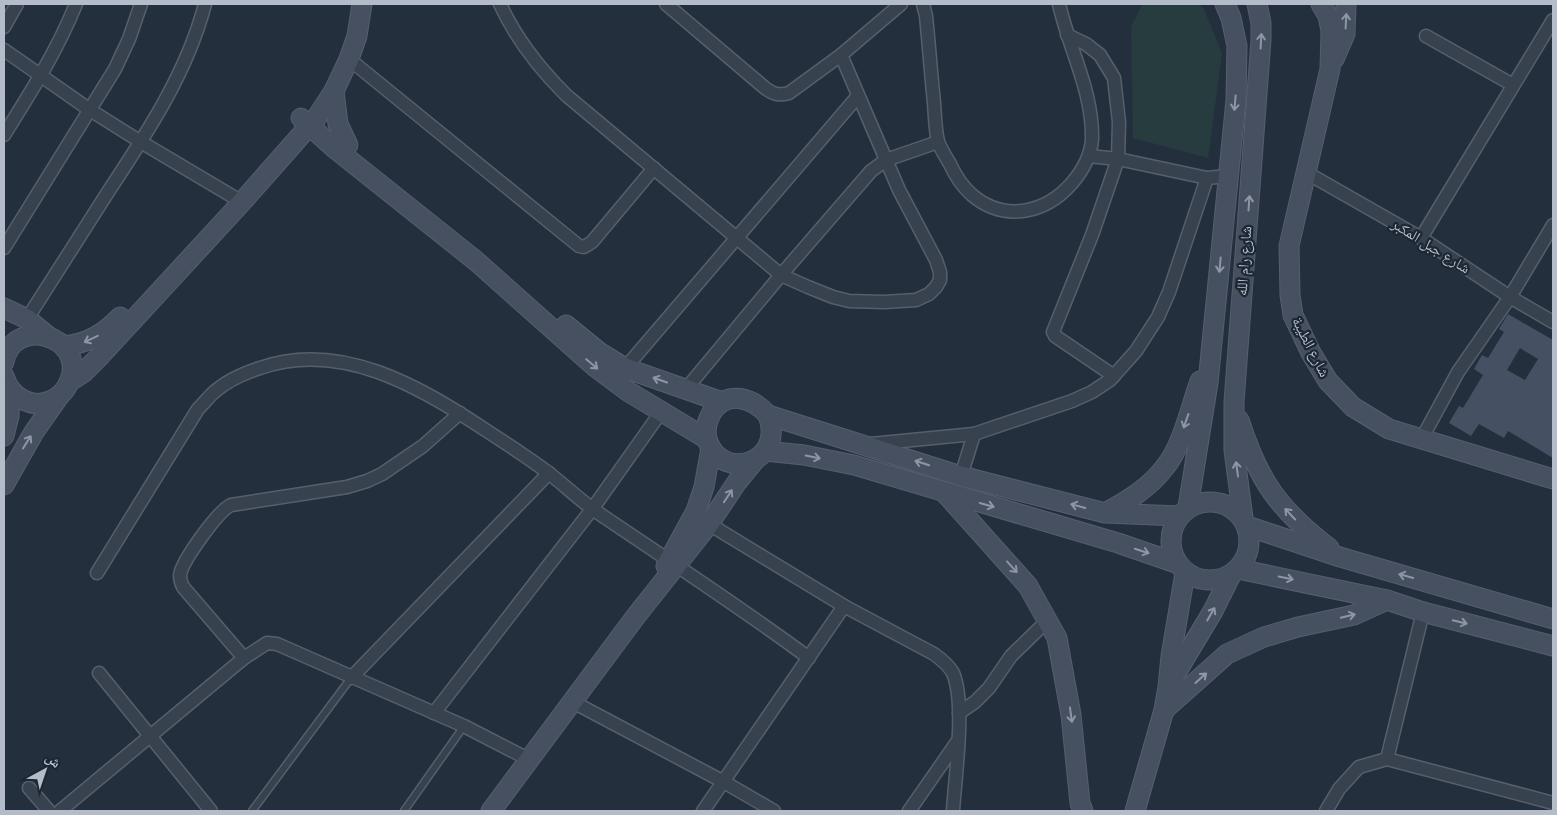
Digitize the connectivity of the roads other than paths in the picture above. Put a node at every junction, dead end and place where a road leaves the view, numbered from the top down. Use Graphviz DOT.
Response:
graph roads {
  1 [pos="17,4"];
  2 [pos="76,4"];
  3 [pos="141,4"];
  4 [pos="205,4"];
  5 [pos="353,4"];
  6 [pos="362,4"];
  7 [pos="500,4"];
  8 [pos="666,4"];
  9 [pos="901,4"];
  10 [pos="923,4"];
  11 [pos="1059,4"];
  12 [pos="1225,4"];
  13 [pos="1321,4"];
  14 [pos="1346,4"];
  15 [pos="1260,6"];
  16 [pos="1553,20"];
  17 [pos="4,27"];
  18 [pos="1067,35"];
  19 [pos="1426,36"];
  20 [pos="4,50"];
  21 [pos="840,55"];
  22 [pos="349,59"];
  23 [pos="1330,69"];
  24 [pos="41,76"];
  25 [pos="1513,86"];
  26 [pos="334,91"];
  27 [pos="858,96"];
  28 [pos="90,110"];
  29 [pos="309,118"];
  30 [pos="4,135"];
  31 [pos="141,142"];
  32 [pos="295,142"];
  33 [pos="938,142"];
  34 [pos="341,146"];
  35 [pos="1089,156"];
  36 [pos="1118,159"];
  37 [pos="886,160"];
  38 [pos="654,168"];
  39 [pos="1307,173"];
  40 [pos="1227,176"];
  41 [pos="1207,178"];
  42 [pos="237,198"];
  43 [pos="1553,225"];
  44 [pos="737,238"];
  45 [pos="1421,238"];
  46 [pos="4,248"];
  47 [pos="781,275"];
  48 [pos="1510,297"];
  49 [pos="6,307"];
  50 [pos="26,319"];
  51 [pos="1553,322"];
  52 [pos="57,342"];
  53 [pos="1213,342"];
  54 [pos="4,362"];
  55 [pos="620,375"];
  56 [pos="1114,376"];
  57 [pos="7,383"];
  58 [pos="65,388"];
  59 [pos="686,390"];
  60 [pos="722,402"];
  61 [pos="1234,402"];
  62 [pos="661,412"];
  63 [pos="460,413"];
  64 [pos="768,415"];
  65 [pos="974,434"];
  66 [pos="4,436"];
  67 [pos="1421,440"];
  68 [pos="709,444"];
  69 [pos="864,445"];
  70 [pos="760,455"];
  71 [pos="549,473"];
  72 [pos="961,476"];
  73 [pos="1553,479"];
  74 [pos="4,485"];
  75 [pos="944,492"];
  76 [pos="593,508"];
  77 [pos="1183,512"];
  78 [pos="1105,513"];
  79 [pos="703,518"];
  80 [pos="1245,522"];
  81 [pos="1340,557"];
  82 [pos="673,563"];
  83 [pos="1181,568"];
  84 [pos="1234,572"];
  85 [pos="97,573"];
  86 [pos="1387,600"];
  87 [pos="844,606"];
  88 [pos="1423,612"];
  89 [pos="1553,619"];
  90 [pos="1048,620"];
  91 [pos="1553,646"];
  92 [pos="244,658"];
  93 [pos="809,658"];
  94 [pos="99,673"];
  95 [pos="352,678"];
  96 [pos="1168,687"];
  97 [pos="573,702"];
  98 [pos="1164,710"];
  99 [pos="434,712"];
  100 [pos="959,713"];
  101 [pos="464,726"];
  102 [pos="150,735"];
  103 [pos="958,742"];
  104 [pos="1386,759"];
  105 [pos="530,760"];
  106 [pos="724,782"];
  107 [pos="29,788"];
  108 [pos="1553,803"];
  109 [pos="1135,810"];
  110 [pos="49,811"];
  111 [pos="60,811"];
  112 [pos="211,811"];
  113 [pos="252,811"];
  114 [pos="404,811"];
  115 [pos="491,811"];
  116 [pos="703,811"];
  117 [pos="774,811"];
  118 [pos="910,811"];
  119 [pos="953,811"];
  120 [pos="1083,811"];
  121 [pos="1326,811"];
  1 -- 17 [label="street"];
  2 -- 24 [label="street"];
  3 -- 28 [label="street"];
  4 -- 31 [label="street"];
  5 -- 29 [label="street"];
  6 -- 22 [label="street"];
  7 -- 38 [label="street"];
  8 -- 21 [label="street"];
  9 -- 21 [label="street"];
  10 -- 33 [label="street"];
  11 -- 18 [label="street"];
  12 -- 40 [label="street, شارع رام الله, one-way"];
  13 -- 23 [label="street, شارع الطيبة"];
  23 -- 14 [label="street, شارع الطيبة, one-way"];
  61 -- 15 [label="street, شارع رام الله, one-way"];
  16 -- 25 [label="street"];
  18 -- 35 [label="street"];
  18 -- 36 [label="street"];
  19 -- 25 [label="street"];
  20 -- 24 [label="street"];
  21 -- 27 [label="street"];
  22 -- 26 [label="street"];
  22 -- 38 [label="street"];
  23 -- 39 [label="street, شارع الطيبة"];
  24 -- 28 [label="street"];
  24 -- 30 [label="street"];
  25 -- 45 [label="street"];
  26 -- 29 [label="street"];
  26 -- 34 [label="street"];
  27 -- 37 [label="street"];
  27 -- 44 [label="street"];
  28 -- 31 [label="street"];
  28 -- 46 [label="street"];
  29 -- 32 [label="street"];
  29 -- 34 [label="street"];
  29 -- 42 [label="street"];
  31 -- 42 [label="street"];
  31 -- 50 [label="street"];
  32 -- 34 [label="street"];
  32 -- 42 [label="street"];
  33 -- 35 [label="street"];
  33 -- 37 [label="street"];
  34 -- 55 [label="street"];
  35 -- 36 [label="street"];
  36 -- 41 [label="street"];
  36 -- 56 [label="street"];
  37 -- 47 [label="street"];
  37 -- 47 [label="street"];
  38 -- 44 [label="street"];
  39 -- 45 [label="street, شارع جبل المكبر"];
  39 -- 67 [label="street, شارع الطيبة"];
  40 -- 41 [label="street"];
  40 -- 53 [label="street, شارع رام الله, one-way"];
  41 -- 56 [label="street"];
  42 -- 52 [label="street, one-way"];
  42 -- 58 [label="street"];
  43 -- 48 [label="street"];
  44 -- 47 [label="street"];
  44 -- 55 [label="street"];
  45 -- 48 [label="street, شارع جبل المكبر"];
  47 -- 59 [label="street"];
  48 -- 51 [label="street, شارع جبل المكبر"];
  48 -- 67 [label="street"];
  49 -- 50 [label="street"];
  50 -- 52 [label="street"];
  52 -- 54 [label="street"];
  52 -- 58 [label="street"];
  53 -- 77 [label="street, شارع رام الله"];
  53 -- 78 [label="street, one-way"];
  59 -- 55 [label="street, one-way"];
  55 -- 62 [label="street"];
  56 -- 65 [label="street"];
  57 -- 58 [label="street"];
  57 -- 66 [label="street"];
  74 -- 58 [label="street, one-way"];
  59 -- 60 [label="street"];
  60 -- 64 [label="street"];
  60 -- 68 [label="street"];
  80 -- 61 [label="street, شارع رام الله, one-way"];
  81 -- 61 [label="street, one-way"];
  62 -- 68 [label="street"];
  62 -- 76 [label="street"];
  63 -- 71 [label="street"];
  63 -- 85 [label="street"];
  63 -- 92 [label="street"];
  64 -- 69 [label="street"];
  64 -- 70 [label="street"];
  65 -- 69 [label="street"];
  65 -- 72 [label="street"];
  67 -- 73 [label="street, شارع الطيبة"];
  68 -- 70 [label="street"];
  68 -- 79 [label="street"];
  72 -- 69 [label="street, one-way"];
  70 -- 75 [label="street, one-way"];
  79 -- 70 [label="street, one-way"];
  71 -- 76 [label="street"];
  71 -- 95 [label="street"];
  78 -- 72 [label="street, one-way"];
  75 -- 83 [label="street, one-way"];
  75 -- 90 [label="street, one-way"];
  76 -- 82 [label="street"];
  76 -- 99 [label="street"];
  77 -- 78 [label="street"];
  77 -- 80 [label="street"];
  77 -- 83 [label="street"];
  79 -- 82 [label="street"];
  79 -- 87 [label="street"];
  80 -- 81 [label="street"];
  80 -- 84 [label="street"];
  89 -- 81 [label="street, one-way"];
  82 -- 93 [label="street"];
  82 -- 97 [label="street"];
  83 -- 84 [label="street"];
  83 -- 96 [label="street"];
  84 -- 86 [label="street, one-way"];
  96 -- 84 [label="street, one-way"];
  86 -- 88 [label="street"];
  98 -- 86 [label="street, one-way"];
  87 -- 93 [label="street"];
  87 -- 100 [label="street"];
  88 -- 91 [label="street, one-way"];
  88 -- 104 [label="street"];
  90 -- 100 [label="street"];
  90 -- 120 [label="street, one-way"];
  92 -- 95 [label="street"];
  92 -- 102 [label="street"];
  93 -- 106 [label="street"];
  94 -- 102 [label="street"];
  95 -- 99 [label="street"];
  95 -- 113 [label="lane"];
  96 -- 98 [label="street"];
  97 -- 105 [label="street"];
  97 -- 106 [label="street"];
  98 -- 109 [label="street"];
  99 -- 101 [label="street"];
  100 -- 103 [label="street"];
  101 -- 105 [label="street"];
  101 -- 114 [label="lane"];
  102 -- 111 [label="street"];
  102 -- 112 [label="street"];
  103 -- 118 [label="street"];
  103 -- 119 [label="street"];
  104 -- 108 [label="street"];
  104 -- 121 [label="street"];
  105 -- 115 [label="street"];
  106 -- 116 [label="street"];
  106 -- 117 [label="street"];
  107 -- 110 [label="street"];
}
